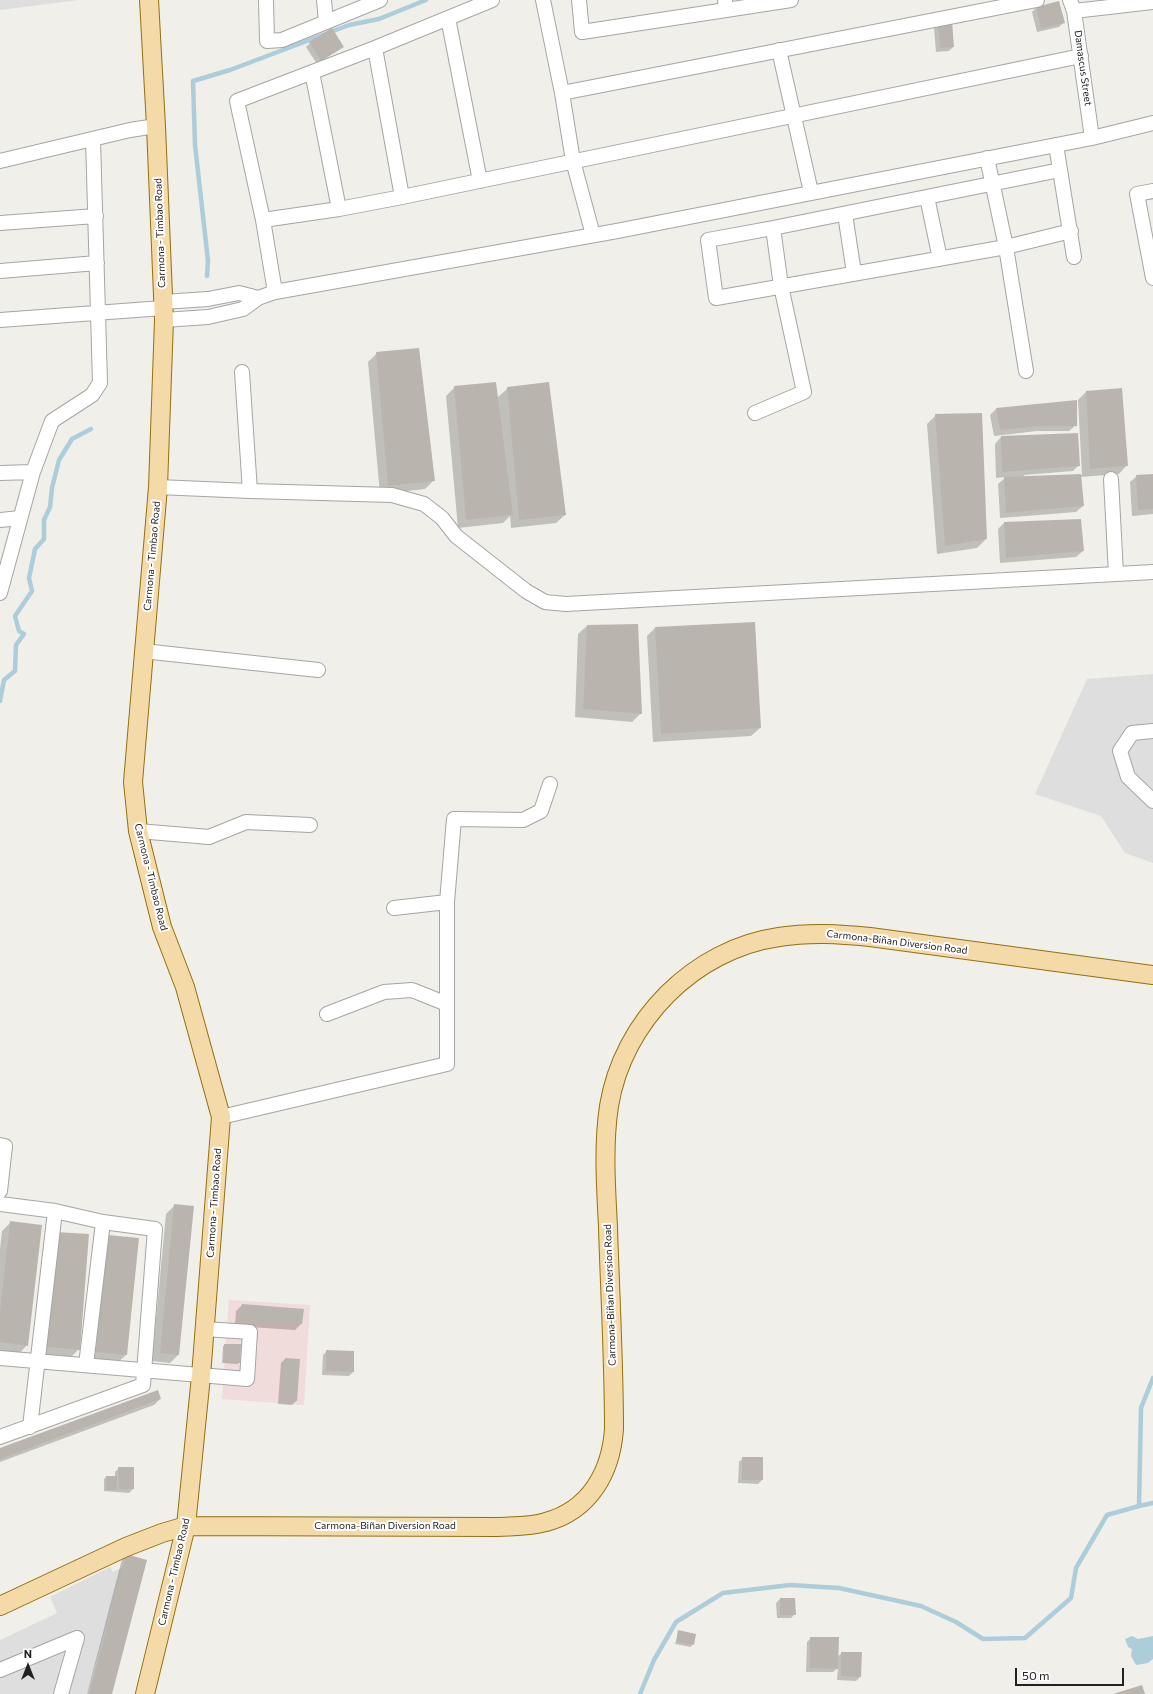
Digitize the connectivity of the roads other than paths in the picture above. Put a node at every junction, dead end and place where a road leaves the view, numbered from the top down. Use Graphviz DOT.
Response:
graph roads {
  1 [pos="149,0"];
  2 [pos="266,0"];
  3 [pos="324,0"];
  4 [pos="492,0"];
  5 [pos="542,0"];
  6 [pos="579,0"];
  7 [pos="791,0"];
  8 [pos="1037,0"];
  9 [pos="376,1"];
  10 [pos="1153,2"];
  11 [pos="725,5"];
  12 [pos="1072,5"];
  13 [pos="448,18"];
  14 [pos="326,22"];
  15 [pos="375,48"];
  16 [pos="779,50"];
  17 [pos="1081,56"];
  18 [pos="312,72"];
  19 [pos="562,93"];
  20 [pos="793,116"];
  21 [pos="1153,123"];
  22 [pos="156,126"];
  23 [pos="1092,138"];
  24 [pos="93,139"];
  25 [pos="1056,145"];
  26 [pos="987,158"];
  27 [pos="0,161"];
  28 [pos="574,161"];
  29 [pos="1060,170"];
  30 [pos="480,181"];
  31 [pos="992,184"];
  32 [pos="1153,191"];
  33 [pos="811,192"];
  34 [pos="402,197"];
  35 [pos="927,197"];
  36 [pos="339,209"];
  37 [pos="845,214"];
  38 [pos="96,216"];
  39 [pos="263,220"];
  40 [pos="0,223"];
  41 [pos="773,228"];
  42 [pos="1071,231"];
  43 [pos="594,235"];
  44 [pos="1006,247"];
  45 [pos="1074,256"];
  46 [pos="940,259"];
  47 [pos="97,263"];
  48 [pos="0,271"];
  49 [pos="854,273"];
  50 [pos="1153,278"];
  51 [pos="781,286"];
  52 [pos="275,292"];
  53 [pos="163,310"];
  54 [pos="99,313"];
  55 [pos="0,320"];
  56 [pos="1026,371"];
  57 [pos="242,372"];
  58 [pos="755,413"];
  59 [pos="33,472"];
  60 [pos="0,473"];
  61 [pos="1111,479"];
  62 [pos="158,487"];
  63 [pos="250,491"];
  64 [pos="20,518"];
  65 [pos="0,520"];
  66 [pos="4,565"];
  67 [pos="1153,572"];
  68 [pos="1116,574"];
  69 [pos="0,593"];
  70 [pos="143,651"];
  71 [pos="318,670"];
  72 [pos="1153,731"];
  73 [pos="550,784"];
  74 [pos="1153,801"];
  75 [pos="310,825"];
  76 [pos="138,830"];
  77 [pos="447,902"];
  78 [pos="394,908"];
  79 [pos="1153,975"];
  80 [pos="447,1004"];
  81 [pos="327,1014"];
  82 [pos="221,1117"];
  83 [pos="0,1145"];
  84 [pos="0,1191"];
  85 [pos="0,1204"];
  86 [pos="55,1211"];
  87 [pos="103,1222"];
  88 [pos="204,1329"];
  89 [pos="0,1358"];
  90 [pos="37,1361"];
  91 [pos="86,1366"];
  92 [pos="144,1370"];
  93 [pos="201,1376"];
  94 [pos="30,1427"];
  95 [pos="0,1437"];
  96 [pos="186,1526"];
  97 [pos="0,1606"];
  98 [pos="0,1670"];
  99 [pos="61,1694"];
  100 [pos="145,1694"];
  1 -- 22 [label="main road, Carmona - Timbao Road"];
  2 -- 14 [label="street"];
  3 -- 14 [label="street"];
  4 -- 13 [label="street"];
  5 -- 19 [label="street"];
  6 -- 11 [label="street"];
  7 -- 11 [label="street"];
  8 -- 16 [label="street"];
  9 -- 14 [label="street"];
  10 -- 12 [label="street"];
  12 -- 17 [label="street, Damascus Street"];
  13 -- 15 [label="street"];
  13 -- 30 [label="street"];
  15 -- 18 [label="street"];
  15 -- 34 [label="street"];
  16 -- 19 [label="street"];
  16 -- 20 [label="street"];
  17 -- 20 [label="street"];
  17 -- 23 [label="street, Damascus Street"];
  18 -- 36 [label="street"];
  18 -- 39 [label="street"];
  19 -- 28 [label="street"];
  20 -- 28 [label="street"];
  20 -- 33 [label="street"];
  21 -- 23 [label="street"];
  22 -- 24 [label="street"];
  22 -- 53 [label="main road, Carmona - Timbao Road"];
  23 -- 25 [label="street"];
  24 -- 27 [label="street"];
  24 -- 38 [label="street"];
  25 -- 26 [label="street"];
  25 -- 29 [label="street"];
  26 -- 31 [label="street"];
  26 -- 33 [label="street"];
  28 -- 30 [label="street"];
  28 -- 43 [label="street"];
  29 -- 31 [label="street"];
  29 -- 42 [label="street"];
  30 -- 34 [label="street"];
  31 -- 35 [label="street"];
  31 -- 44 [label="street"];
  32 -- 50 [label="street"];
  33 -- 43 [label="street"];
  34 -- 36 [label="street"];
  35 -- 37 [label="street"];
  35 -- 46 [label="street"];
  36 -- 39 [label="street"];
  37 -- 41 [label="street"];
  37 -- 49 [label="street"];
  38 -- 40 [label="street"];
  38 -- 47 [label="street"];
  39 -- 52 [label="street"];
  41 -- 51 [label="street"];
  41 -- 51 [label="street"];
  42 -- 44 [label="street"];
  42 -- 45 [label="street"];
  43 -- 52 [label="street"];
  44 -- 46 [label="street"];
  44 -- 56 [label="street"];
  46 -- 49 [label="street"];
  47 -- 48 [label="street"];
  47 -- 54 [label="street"];
  49 -- 51 [label="street"];
  51 -- 58 [label="street"];
  52 -- 53 [label="street"];
  53 -- 54 [label="street"];
  53 -- 62 [label="main road, Carmona - Timbao Road"];
  54 -- 55 [label="street"];
  54 -- 59 [label="street"];
  57 -- 63 [label="street"];
  59 -- 60 [label="street"];
  59 -- 64 [label="street"];
  61 -- 68 [label="street"];
  62 -- 63 [label="street"];
  62 -- 70 [label="main road, Carmona - Timbao Road"];
  63 -- 68 [label="street"];
  64 -- 65 [label="street"];
  64 -- 66 [label="street"];
  66 -- 69 [label="street"];
  67 -- 68 [label="street"];
  70 -- 71 [label="street"];
  70 -- 76 [label="main road, Carmona - Timbao Road"];
  72 -- 74 [label="street"];
  73 -- 77 [label="street"];
  75 -- 76 [label="street"];
  76 -- 82 [label="main road, Carmona - Timbao Road"];
  77 -- 78 [label="street"];
  77 -- 80 [label="street"];
  79 -- 96 [label="main road, Carmona-Biñan Diversion Road"];
  80 -- 81 [label="street"];
  80 -- 82 [label="street"];
  82 -- 88 [label="main road, Carmona - Timbao Road"];
  83 -- 84 [label="street"];
  85 -- 86 [label="street"];
  86 -- 87 [label="street"];
  86 -- 90 [label="street"];
  87 -- 91 [label="street"];
  87 -- 92 [label="street"];
  88 -- 93 [label="main road, Carmona - Timbao Road"];
  88 -- 93 [label="street"];
  89 -- 90 [label="street"];
  90 -- 91 [label="street"];
  90 -- 94 [label="street"];
  91 -- 92 [label="street"];
  92 -- 93 [label="street"];
  92 -- 94 [label="street"];
  93 -- 96 [label="main road, Carmona - Timbao Road"];
  94 -- 95 [label="street"];
  96 -- 97 [label="main road, Carmona-Biñan Diversion Road"];
  96 -- 100 [label="main road, Carmona - Timbao Road"];
  98 -- 99 [label="street"];
}
